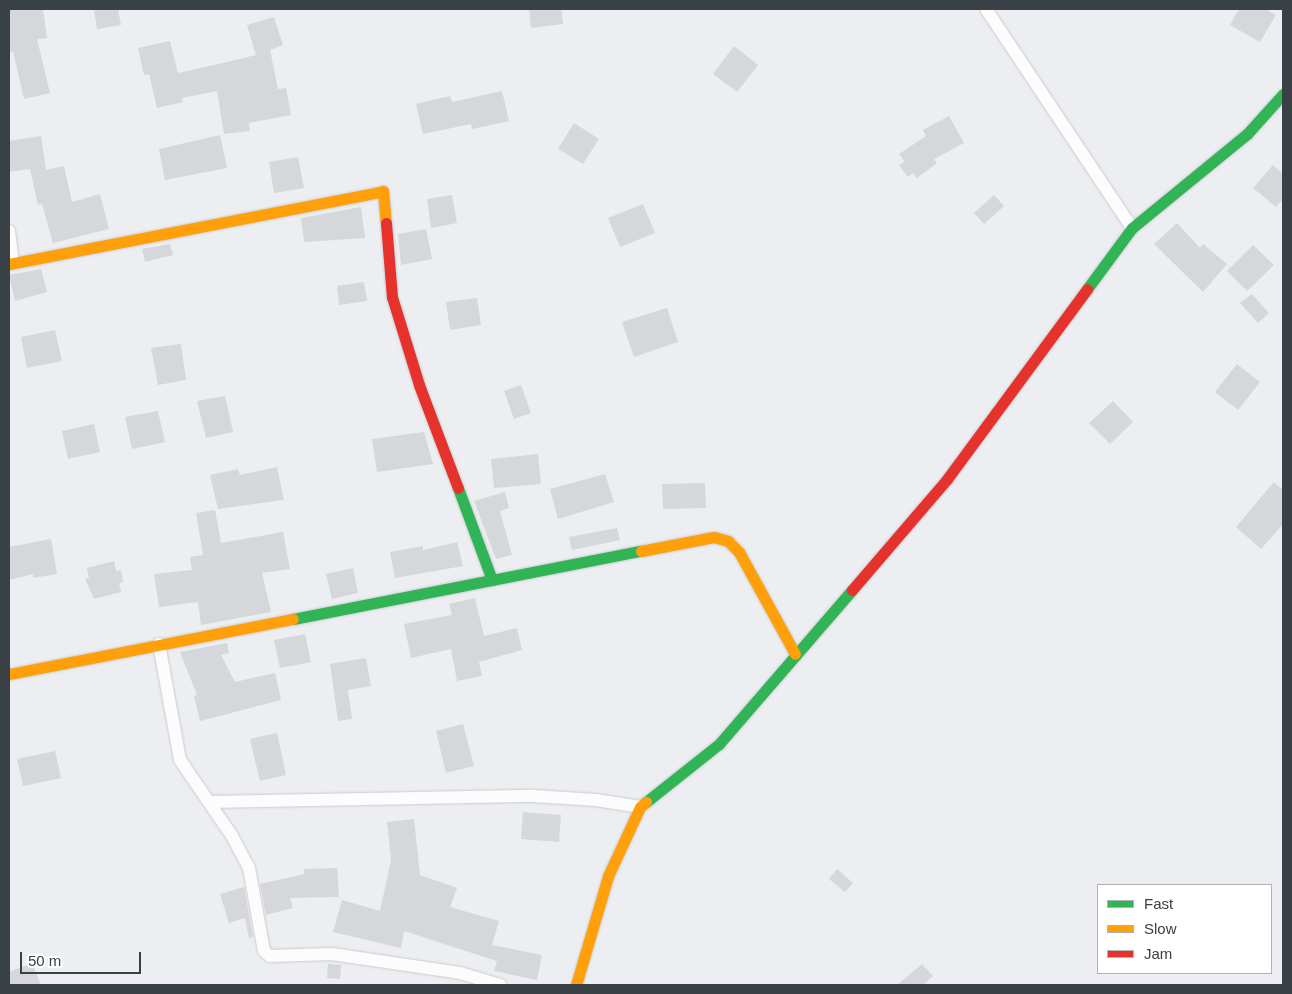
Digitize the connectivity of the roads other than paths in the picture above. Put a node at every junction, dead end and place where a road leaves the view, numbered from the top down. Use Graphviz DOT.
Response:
graph roads {
  1 [pos="986,9"];
  2 [pos="1283,94"];
  3 [pos="1132,228"];
  4 [pos="9,231"];
  5 [pos="11,264"];
  6 [pos="492,580"];
  7 [pos="159,644"];
  8 [pos="796,654"];
  9 [pos="9,674"];
  10 [pos="210,802"];
  11 [pos="640,807"];
  12 [pos="500,985"];
  13 [pos="576,985"];
  1 -- 3 [label="street"];
  2 -- 3 [label="street"];
  3 -- 8 [label="street"];
  4 -- 5 [label="street"];
  5 -- 6 [label="street"];
  6 -- 7 [label="street"];
  6 -- 8 [label="street"];
  7 -- 9 [label="street"];
  7 -- 10 [label="street"];
  8 -- 11 [label="street"];
  10 -- 11 [label="street"];
  10 -- 12 [label="street"];
  11 -- 13 [label="street"];
}
